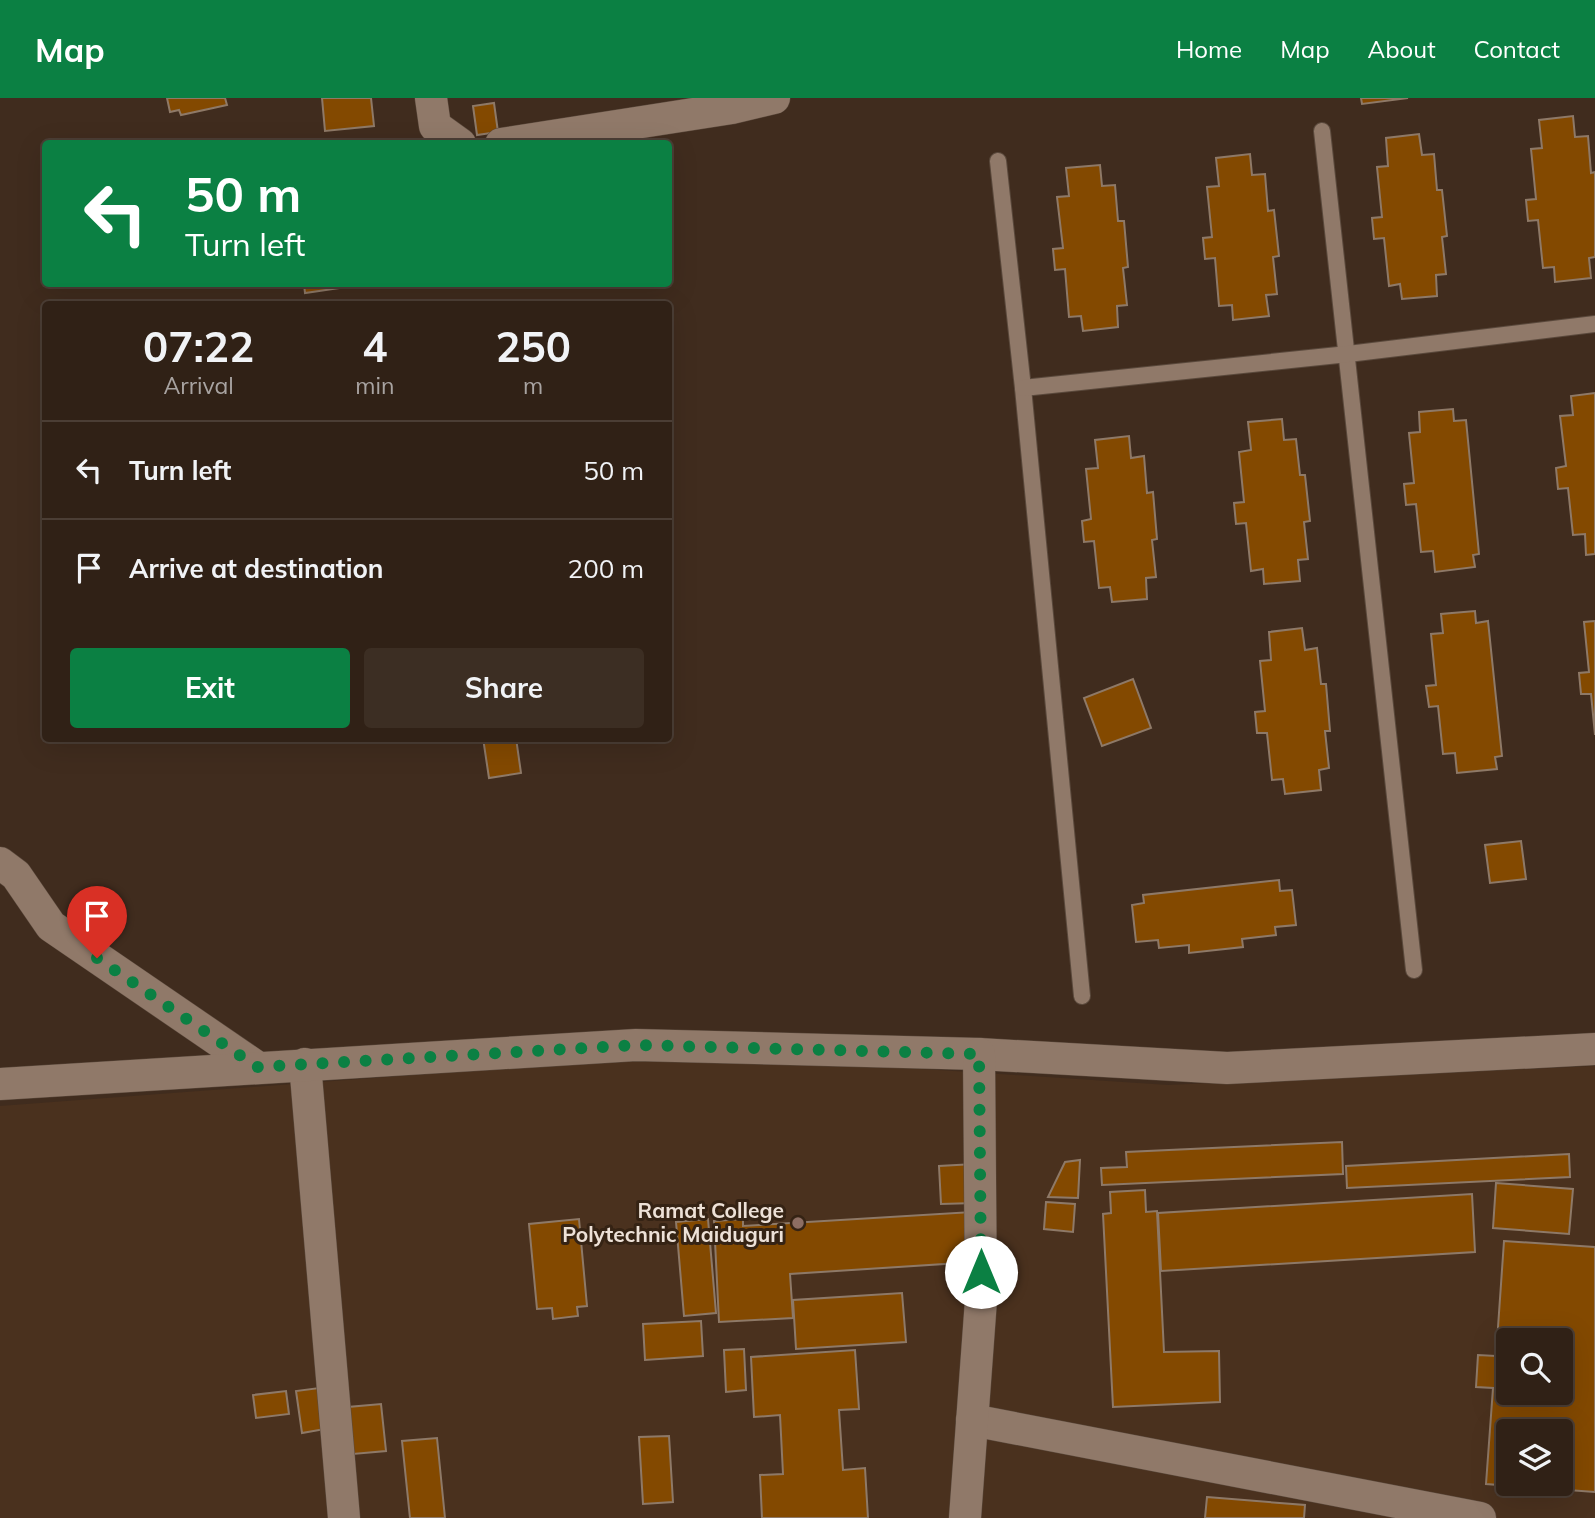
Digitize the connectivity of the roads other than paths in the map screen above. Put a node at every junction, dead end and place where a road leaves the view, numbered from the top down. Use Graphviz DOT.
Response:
graph roads {
  1 [pos="431,98"];
  2 [pos="774,98"];
  3 [pos="1322,131"];
  4 [pos="454,140"];
  5 [pos="527,140"];
  6 [pos="998,161"];
  7 [pos="1595,324"];
  8 [pos="1348,354"];
  9 [pos="1023,388"];
  10 [pos="0,863"];
  11 [pos="1414,970"];
  12 [pos="1082,996"];
  13 [pos="1595,1049"];
  14 [pos="979,1054"];
  15 [pos="305,1064"];
  16 [pos="257,1067"];
  17 [pos="0,1084"];
  18 [pos="972,1420"];
  19 [pos="344,1518"];
  20 [pos="965,1518"];
  21 [pos="1480,1518"];
  1 -- 4 [label="street"];
  2 -- 5 [label="street"];
  3 -- 8 [label="lane"];
  6 -- 9 [label="lane"];
  7 -- 8 [label="lane"];
  8 -- 9 [label="lane"];
  8 -- 11 [label="lane"];
  9 -- 12 [label="lane"];
  10 -- 16 [label="street"];
  13 -- 14 [label="street"];
  14 -- 15 [label="street"];
  14 -- 18 [label="street"];
  15 -- 16 [label="street"];
  15 -- 19 [label="street"];
  16 -- 17 [label="street"];
  18 -- 20 [label="street"];
  18 -- 21 [label="street"];
}
